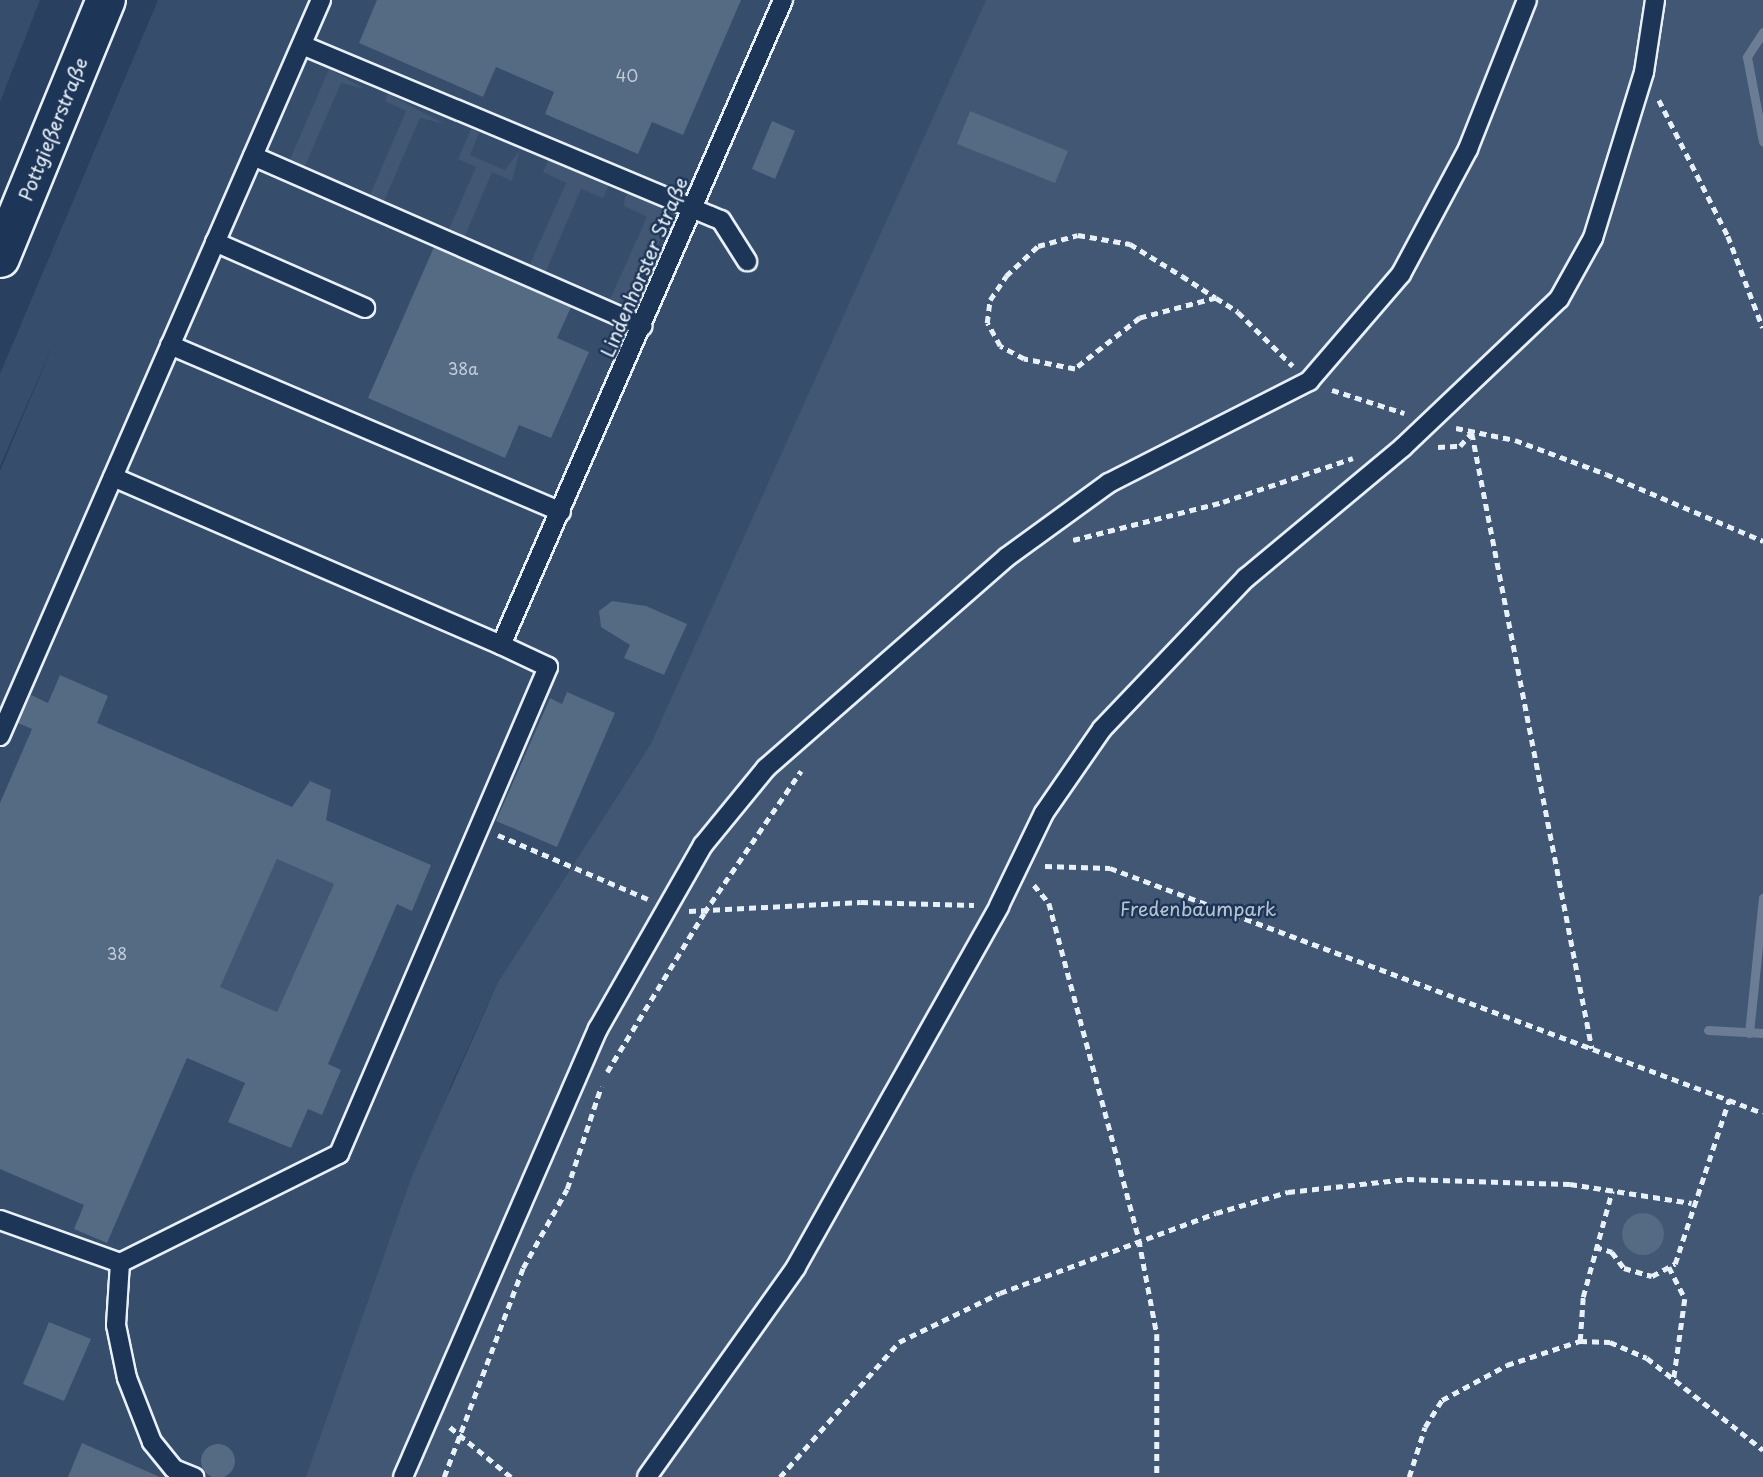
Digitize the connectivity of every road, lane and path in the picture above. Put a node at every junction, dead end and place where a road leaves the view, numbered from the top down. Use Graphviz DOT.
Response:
graph roads {
  1 [pos="106,0"];
  2 [pos="321,0"];
  3 [pos="783,0"];
  4 [pos="1527,0"];
  5 [pos="1655,0"];
  6 [pos="302,45"];
  7 [pos="1644,72"];
  8 [pos="253,156"];
  9 [pos="693,207"];
  10 [pos="215,242"];
  11 [pos="0,258"];
  12 [pos="747,261"];
  13 [pos="1216,298"];
  14 [pos="365,308"];
  15 [pos="642,326"];
  16 [pos="1763,328"];
  17 [pos="170,345"];
  18 [pos="1309,381"];
  19 [pos="1427,421"];
  20 [pos="1472,432"];
  21 [pos="1403,447"];
  22 [pos="113,477"];
  23 [pos="561,512"];
  24 [pos="1763,541"];
  25 [pos="1059,545"];
  26 [pos="501,645"];
  27 [pos="0,736"];
  28 [pos="805,766"];
  29 [pos="480,827"];
  30 [pos="1020,868"];
  31 [pos="999,906"];
  32 [pos="666,907"];
  33 [pos="704,913"];
  34 [pos="1592,1048"];
  35 [pos="1729,1100"];
  36 [pos="1763,1113"];
  37 [pos="1612,1191"];
  38 [pos="1692,1203"];
  39 [pos="0,1220"];
  40 [pos="1139,1240"];
  41 [pos="1595,1247"];
  42 [pos="120,1263"];
  43 [pos="1668,1267"];
  44 [pos="1580,1341"];
  45 [pos="1674,1378"];
  46 [pos="426,1418"];
  47 [pos="463,1431"];
  48 [pos="1763,1450"];
  49 [pos="194,1477"];
  50 [pos="403,1477"];
  51 [pos="444,1477"];
  52 [pos="511,1477"];
  53 [pos="647,1477"];
  54 [pos="780,1477"];
  55 [pos="1157,1477"];
  56 [pos="1409,1477"];
  1 -- 11 [label="street, Pottgießerstraße"];
  2 -- 6 [label="lane"];
  3 -- 9 [label="lane, Lindenhorster Straße"];
  4 -- 18 [label="lane"];
  5 -- 7 [label="lane"];
  6 -- 8 [label="lane"];
  6 -- 9 [label="lane"];
  7 -- 16 [label="path"];
  7 -- 19 [label="lane"];
  8 -- 10 [label="lane"];
  8 -- 15 [label="lane"];
  9 -- 12 [label="lane"];
  9 -- 15 [label="lane, Lindenhorster Straße"];
  10 -- 14 [label="lane"];
  10 -- 17 [label="lane"];
  13 -- 13 [label="path"];
  13 -- 18 [label="path"];
  15 -- 23 [label="lane, Lindenhorster Straße"];
  17 -- 22 [label="lane"];
  17 -- 23 [label="lane"];
  18 -- 19 [label="path"];
  18 -- 32 [label="lane"];
  19 -- 20 [label="path"];
  19 -- 21 [label="lane"];
  20 -- 24 [label="path"];
  20 -- 34 [label="path"];
  21 -- 25 [label="path"];
  21 -- 30 [label="lane"];
  22 -- 26 [label="lane"];
  22 -- 27 [label="lane"];
  23 -- 26 [label="lane, Lindenhorster Straße"];
  26 -- 29 [label="lane"];
  28 -- 33 [label="path"];
  29 -- 32 [label="path"];
  29 -- 42 [label="lane"];
  30 -- 31 [label="lane"];
  30 -- 34 [label="path"];
  30 -- 40 [label="path"];
  31 -- 33 [label="path"];
  31 -- 53 [label="lane"];
  32 -- 33 [label="path"];
  32 -- 46 [label="lane"];
  33 -- 47 [label="path"];
  34 -- 35 [label="path"];
  35 -- 36 [label="path"];
  35 -- 38 [label="path"];
  37 -- 38 [label="path"];
  37 -- 40 [label="path"];
  37 -- 41 [label="path"];
  38 -- 43 [label="path"];
  39 -- 42 [label="lane"];
  40 -- 54 [label="path"];
  40 -- 55 [label="path"];
  41 -- 43 [label="path"];
  41 -- 44 [label="path"];
  42 -- 49 [label="lane"];
  43 -- 45 [label="path"];
  44 -- 45 [label="path"];
  44 -- 56 [label="path"];
  45 -- 48 [label="path"];
  46 -- 47 [label="path"];
  46 -- 50 [label="lane"];
  47 -- 51 [label="path"];
  47 -- 52 [label="path"];
}
